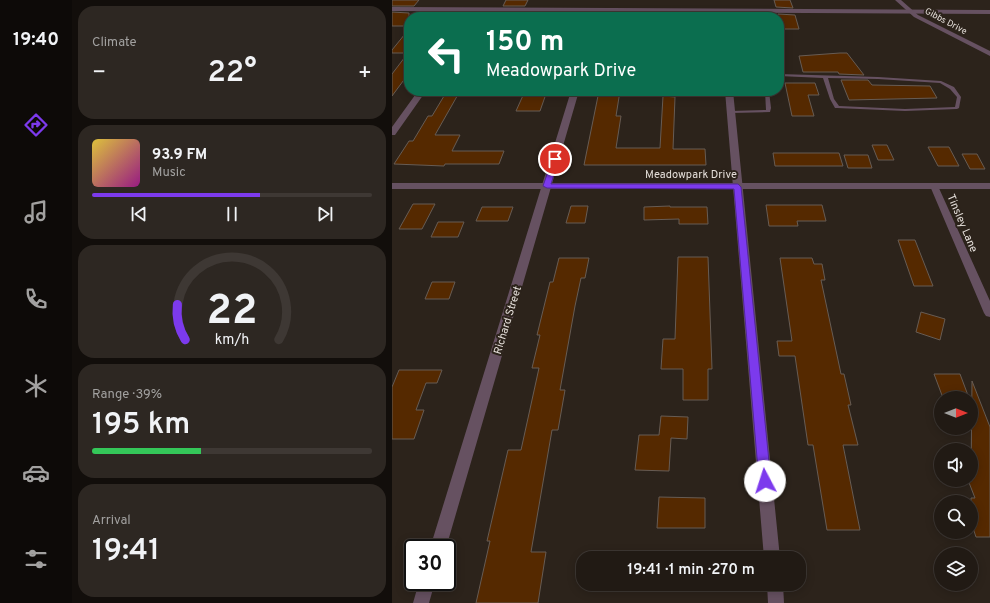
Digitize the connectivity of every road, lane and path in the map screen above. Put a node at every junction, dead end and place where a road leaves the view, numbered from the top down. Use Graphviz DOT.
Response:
graph roads {
  1 [pos="898,0"];
  2 [pos="392,9"];
  3 [pos="483,10"];
  4 [pos="601,10"];
  5 [pos="909,11"];
  6 [pos="663,12"];
  7 [pos="990,12"];
  8 [pos="784,13"];
  9 [pos="990,54"];
  10 [pos="784,75"];
  11 [pos="825,76"];
  12 [pos="418,96"];
  13 [pos="574,96"];
  14 [pos="729,96"];
  15 [pos="768,96"];
  16 [pos="731,112"];
  17 [pos="392,133"];
  18 [pos="392,186"];
  19 [pos="547,186"];
  20 [pos="934,186"];
  21 [pos="990,186"];
  22 [pos="738,187"];
  23 [pos="990,313"];
  24 [pos="441,539"];
  25 [pos="771,551"];
  26 [pos="424,591"];
  27 [pos="775,591"];
  28 [pos="421,603"];
  29 [pos="776,603"];
  1 -- 5 [label="street, Gibbs Drive"];
  2 -- 3 [label="street"];
  3 -- 4 [label="street"];
  4 -- 6 [label="street"];
  5 -- 7 [label="street"];
  5 -- 8 [label="street"];
  5 -- 9 [label="street, Gibbs Drive"];
  10 -- 11 [label="lane"];
  11 -- 11 [label="lane"];
  12 -- 17 [label="street"];
  13 -- 19 [label="street, Richard Street"];
  14 -- 16 [label="street"];
  15 -- 16 [label="lane"];
  16 -- 22 [label="street"];
  18 -- 19 [label="street, Meadowpark Drive"];
  19 -- 22 [label="street, Meadowpark Drive"];
  19 -- 24 [label="street, Richard Street"];
  20 -- 21 [label="street, Meadowpark Drive"];
  20 -- 22 [label="street, Meadowpark Drive"];
  20 -- 23 [label="street, Tinsley Lane"];
  22 -- 25 [label="street"];
  26 -- 28 [label="street"];
  27 -- 29 [label="street"];
}
